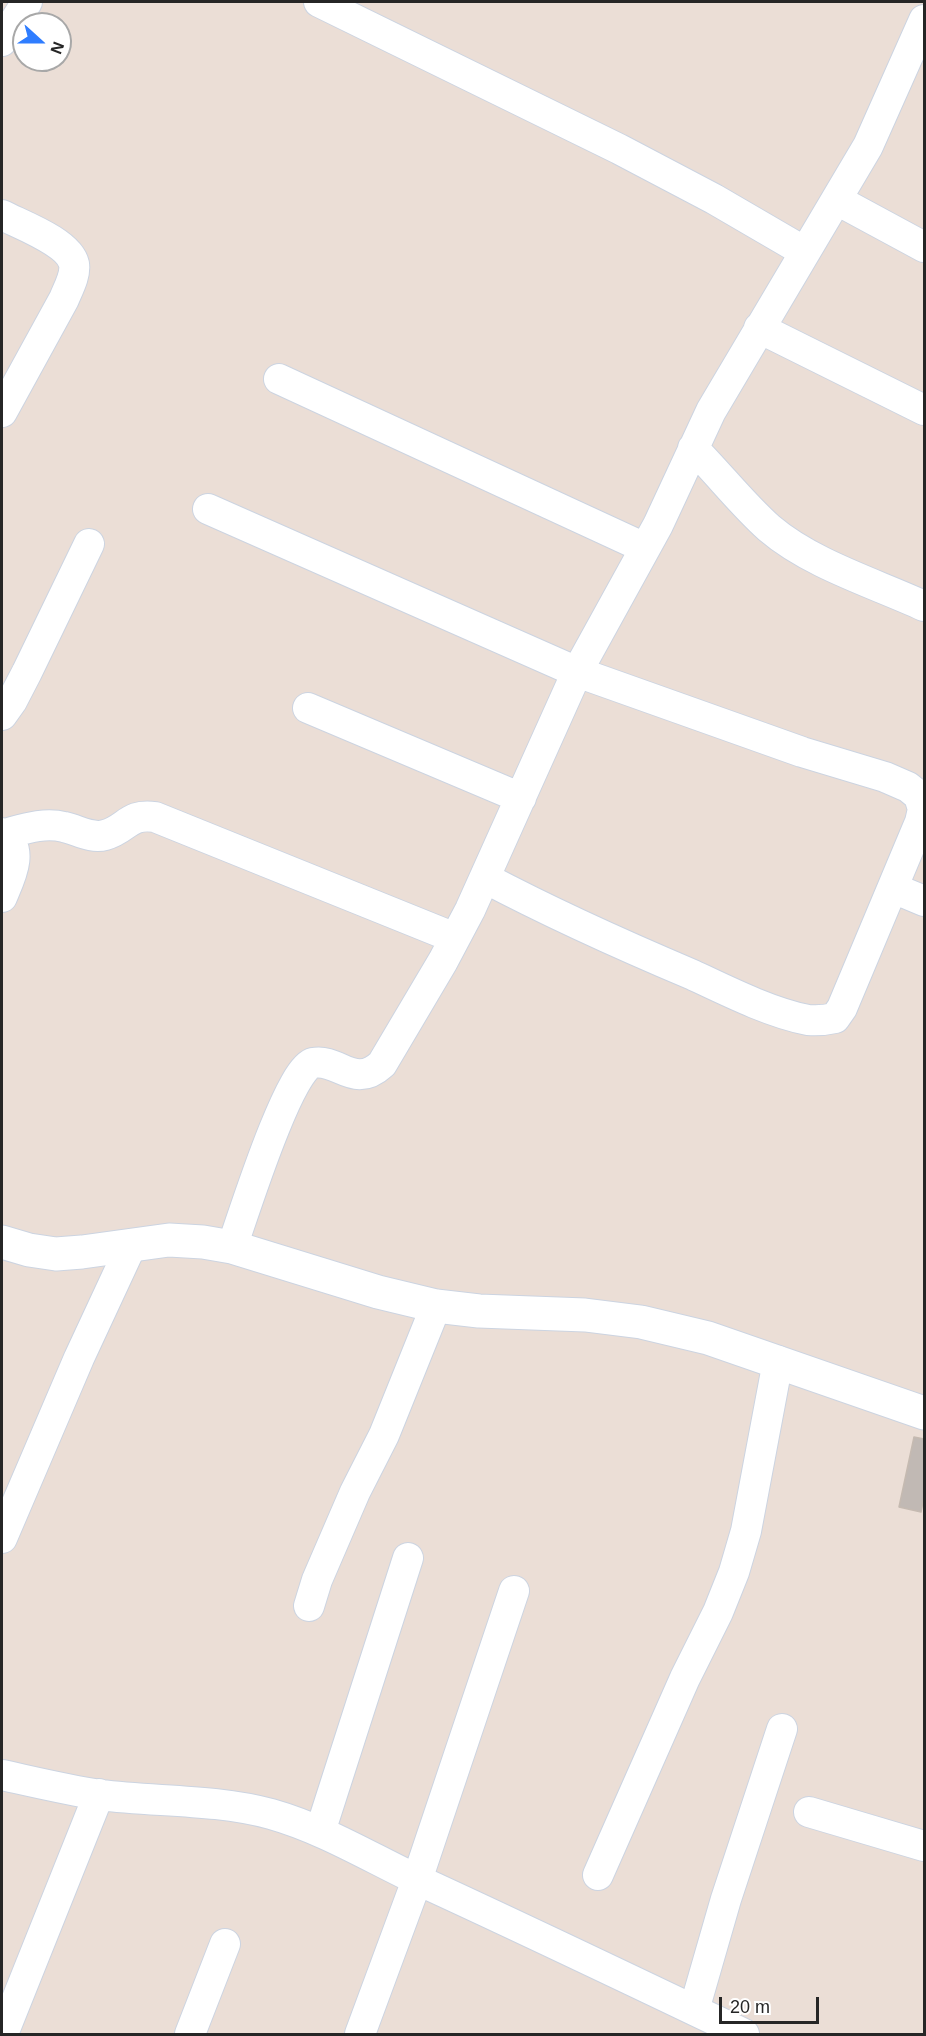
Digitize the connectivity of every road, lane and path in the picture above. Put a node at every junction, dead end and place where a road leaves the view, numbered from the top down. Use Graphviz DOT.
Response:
graph roads {
  1 [pos="27,2"];
  2 [pos="319,2"];
  3 [pos="924,20"];
  4 [pos="2,41"];
  5 [pos="837,200"];
  6 [pos="2,215"];
  7 [pos="924,247"];
  8 [pos="805,252"];
  9 [pos="759,328"];
  10 [pos="279,379"];
  11 [pos="4,403"];
  12 [pos="924,410"];
  13 [pos="693,448"];
  14 [pos="208,509"];
  15 [pos="89,544"];
  16 [pos="645,548"];
  17 [pos="924,606"];
  18 [pos="577,672"];
  19 [pos="308,708"];
  20 [pos="2,715"];
  21 [pos="521,798"];
  22 [pos="3,833"];
  23 [pos="485,878"];
  24 [pos="893,888"];
  25 [pos="2,897"];
  26 [pos="924,902"];
  27 [pos="455,938"];
  28 [pos="2,1242"];
  29 [pos="132,1244"];
  30 [pos="232,1247"];
  31 [pos="436,1306"];
  32 [pos="778,1361"];
  33 [pos="924,1413"];
  34 [pos="2,1538"];
  35 [pos="408,1558"];
  36 [pos="514,1591"];
  37 [pos="309,1606"];
  38 [pos="782,1729"];
  39 [pos="2,1775"];
  40 [pos="99,1794"];
  41 [pos="809,1812"];
  42 [pos="320,1832"];
  43 [pos="924,1846"];
  44 [pos="598,1875"];
  45 [pos="417,1880"];
  46 [pos="225,1944"];
  47 [pos="694,2010"];
  48 [pos="3,2034"];
  49 [pos="190,2034"];
  50 [pos="360,2034"];
  51 [pos="744,2034"];
  1 -- 4 [label="street"];
  2 -- 8 [label="street"];
  3 -- 5 [label="street"];
  5 -- 7 [label="street"];
  5 -- 8 [label="street"];
  6 -- 11 [label="street"];
  8 -- 9 [label="street"];
  9 -- 12 [label="street"];
  9 -- 13 [label="street"];
  10 -- 16 [label="street"];
  13 -- 16 [label="street"];
  13 -- 17 [label="street"];
  14 -- 18 [label="street"];
  15 -- 20 [label="street"];
  16 -- 18 [label="street"];
  18 -- 21 [label="street"];
  18 -- 24 [label="street"];
  19 -- 21 [label="street"];
  21 -- 23 [label="street"];
  22 -- 25 [label="street"];
  22 -- 27 [label="street"];
  23 -- 24 [label="street"];
  23 -- 27 [label="street"];
  24 -- 26 [label="street"];
  27 -- 30 [label="street"];
  28 -- 29 [label="street"];
  29 -- 30 [label="street"];
  29 -- 34 [label="street"];
  30 -- 31 [label="street"];
  31 -- 32 [label="street"];
  31 -- 37 [label="street"];
  32 -- 33 [label="street"];
  32 -- 44 [label="street"];
  35 -- 42 [label="street"];
  36 -- 45 [label="street"];
  38 -- 47 [label="street"];
  39 -- 40 [label="street"];
  40 -- 42 [label="street"];
  40 -- 48 [label="street"];
  41 -- 43 [label="street"];
  42 -- 45 [label="street"];
  45 -- 47 [label="street"];
  45 -- 50 [label="street"];
  46 -- 49 [label="street"];
  47 -- 51 [label="street"];
}
